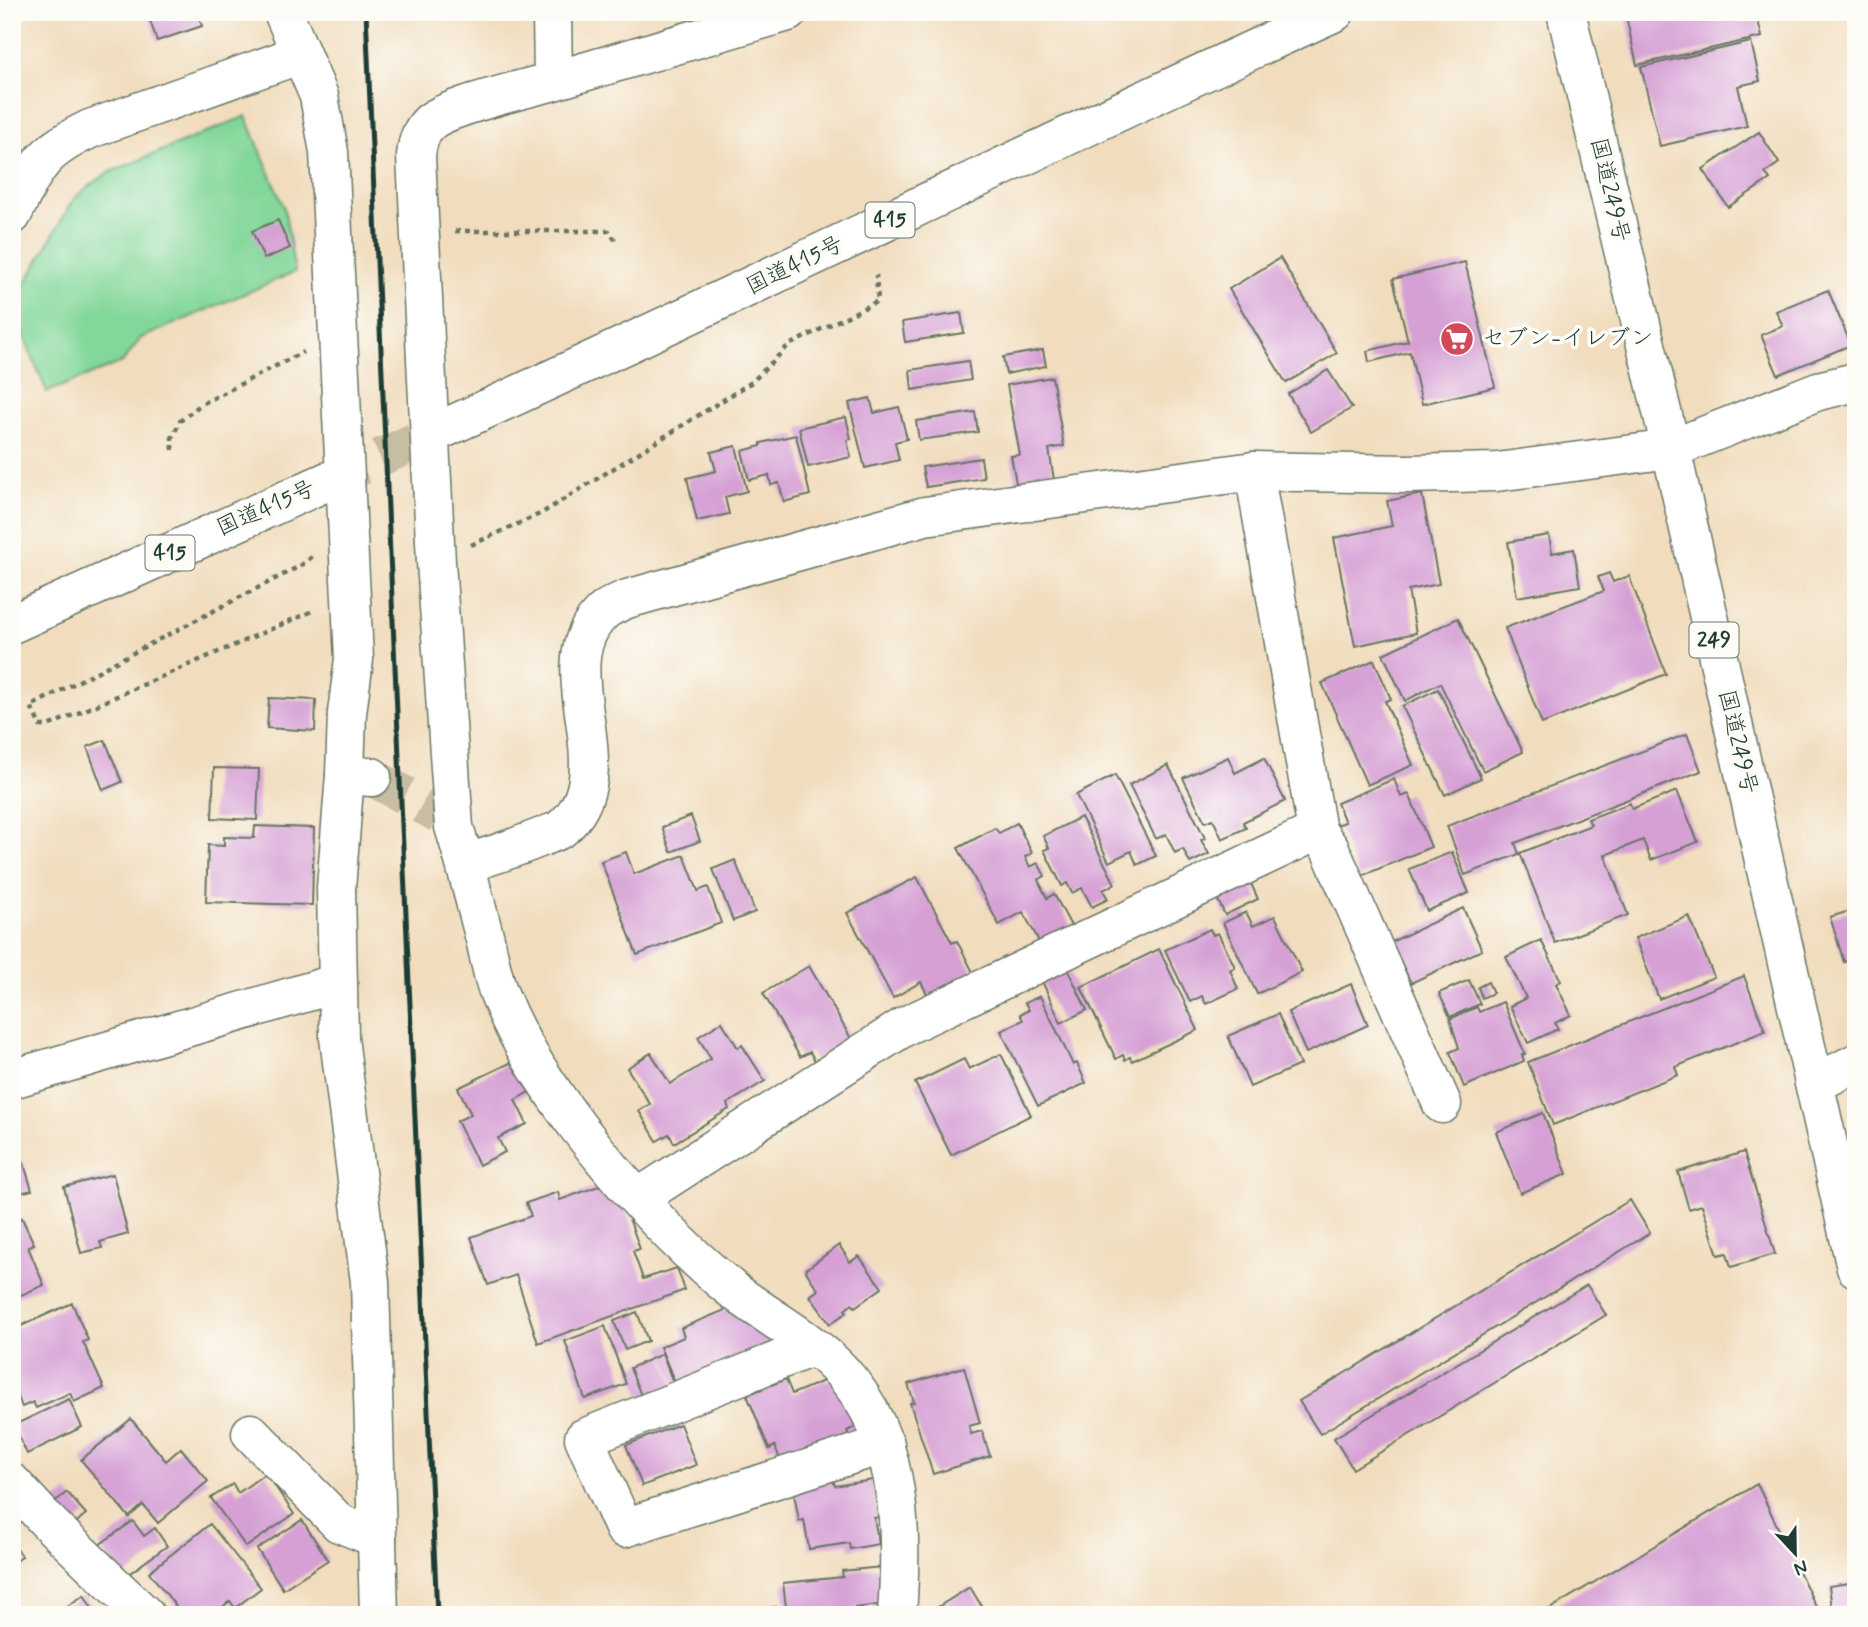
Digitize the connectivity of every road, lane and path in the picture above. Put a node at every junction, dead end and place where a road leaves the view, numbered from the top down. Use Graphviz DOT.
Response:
graph roads {
  1 [pos="283,12"];
  2 [pos="552,12"];
  3 [pos="788,12"];
  4 [pos="1335,12"];
  5 [pos="1566,12"];
  6 [pos="301,54"];
  7 [pos="553,81"];
  8 [pos="12,215"];
  9 [pos="419,231"];
  10 [pos="618,244"];
  11 [pos="876,275"];
  12 [pos="338,334"];
  13 [pos="1856,382"];
  14 [pos="445,428"];
  15 [pos="1671,449"];
  16 [pos="173,450"];
  17 [pos="1254,471"];
  18 [pos="328,481"];
  19 [pos="317,553"];
  20 [pos="436,562"];
  21 [pos="351,594"];
  22 [pos="12,624"];
  23 [pos="1317,831"];
  24 [pos="466,863"];
  25 [pos="338,983"];
  26 [pos="1856,1063"];
  27 [pos="12,1079"];
  28 [pos="1814,1084"];
  29 [pos="1442,1104"];
  30 [pos="638,1198"];
  31 [pos="1856,1268"];
  32 [pos="812,1347"];
  33 [pos="251,1433"];
  34 [pos="885,1444"];
  35 [pos="12,1483"];
  36 [pos="377,1538"];
  37 [pos="145,1615"];
  38 [pos="379,1615"];
  39 [pos="897,1615"];
  1 -- 6 [label="main road"];
  2 -- 7 [label="main road"];
  3 -- 7 [label="main road"];
  4 -- 14 [label="main road, 国道415号 / 415"];
  5 -- 15 [label="main road, 国道249号 / 249"];
  6 -- 8 [label="main road"];
  6 -- 12 [label="main road"];
  7 -- 9 [label="main road"];
  9 -- 10 [label="path"];
  9 -- 20 [label="main road"];
  11 -- 20 [label="path"];
  12 -- 16 [label="path"];
  12 -- 21 [label="main road"];
  13 -- 15 [label="main road"];
  15 -- 17 [label="main road"];
  15 -- 28 [label="main road, 国道249号 / 249"];
  17 -- 23 [label="main road"];
  17 -- 24 [label="main road"];
  18 -- 22 [label="main road, 国道415号 / 415"];
  19 -- 21 [label="path"];
  20 -- 24 [label="main road"];
  21 -- 25 [label="main road"];
  23 -- 29 [label="main road"];
  23 -- 30 [label="main road"];
  24 -- 30 [label="main road"];
  25 -- 27 [label="main road"];
  25 -- 36 [label="main road"];
  26 -- 28 [label="main road"];
  28 -- 31 [label="main road, 国道249号 / 249"];
  30 -- 32 [label="main road"];
  32 -- 34 [label="main road"];
  32 -- 34 [label="main road"];
  33 -- 36 [label="main road"];
  34 -- 39 [label="main road"];
  35 -- 37 [label="main road"];
  36 -- 38 [label="main road"];
}
